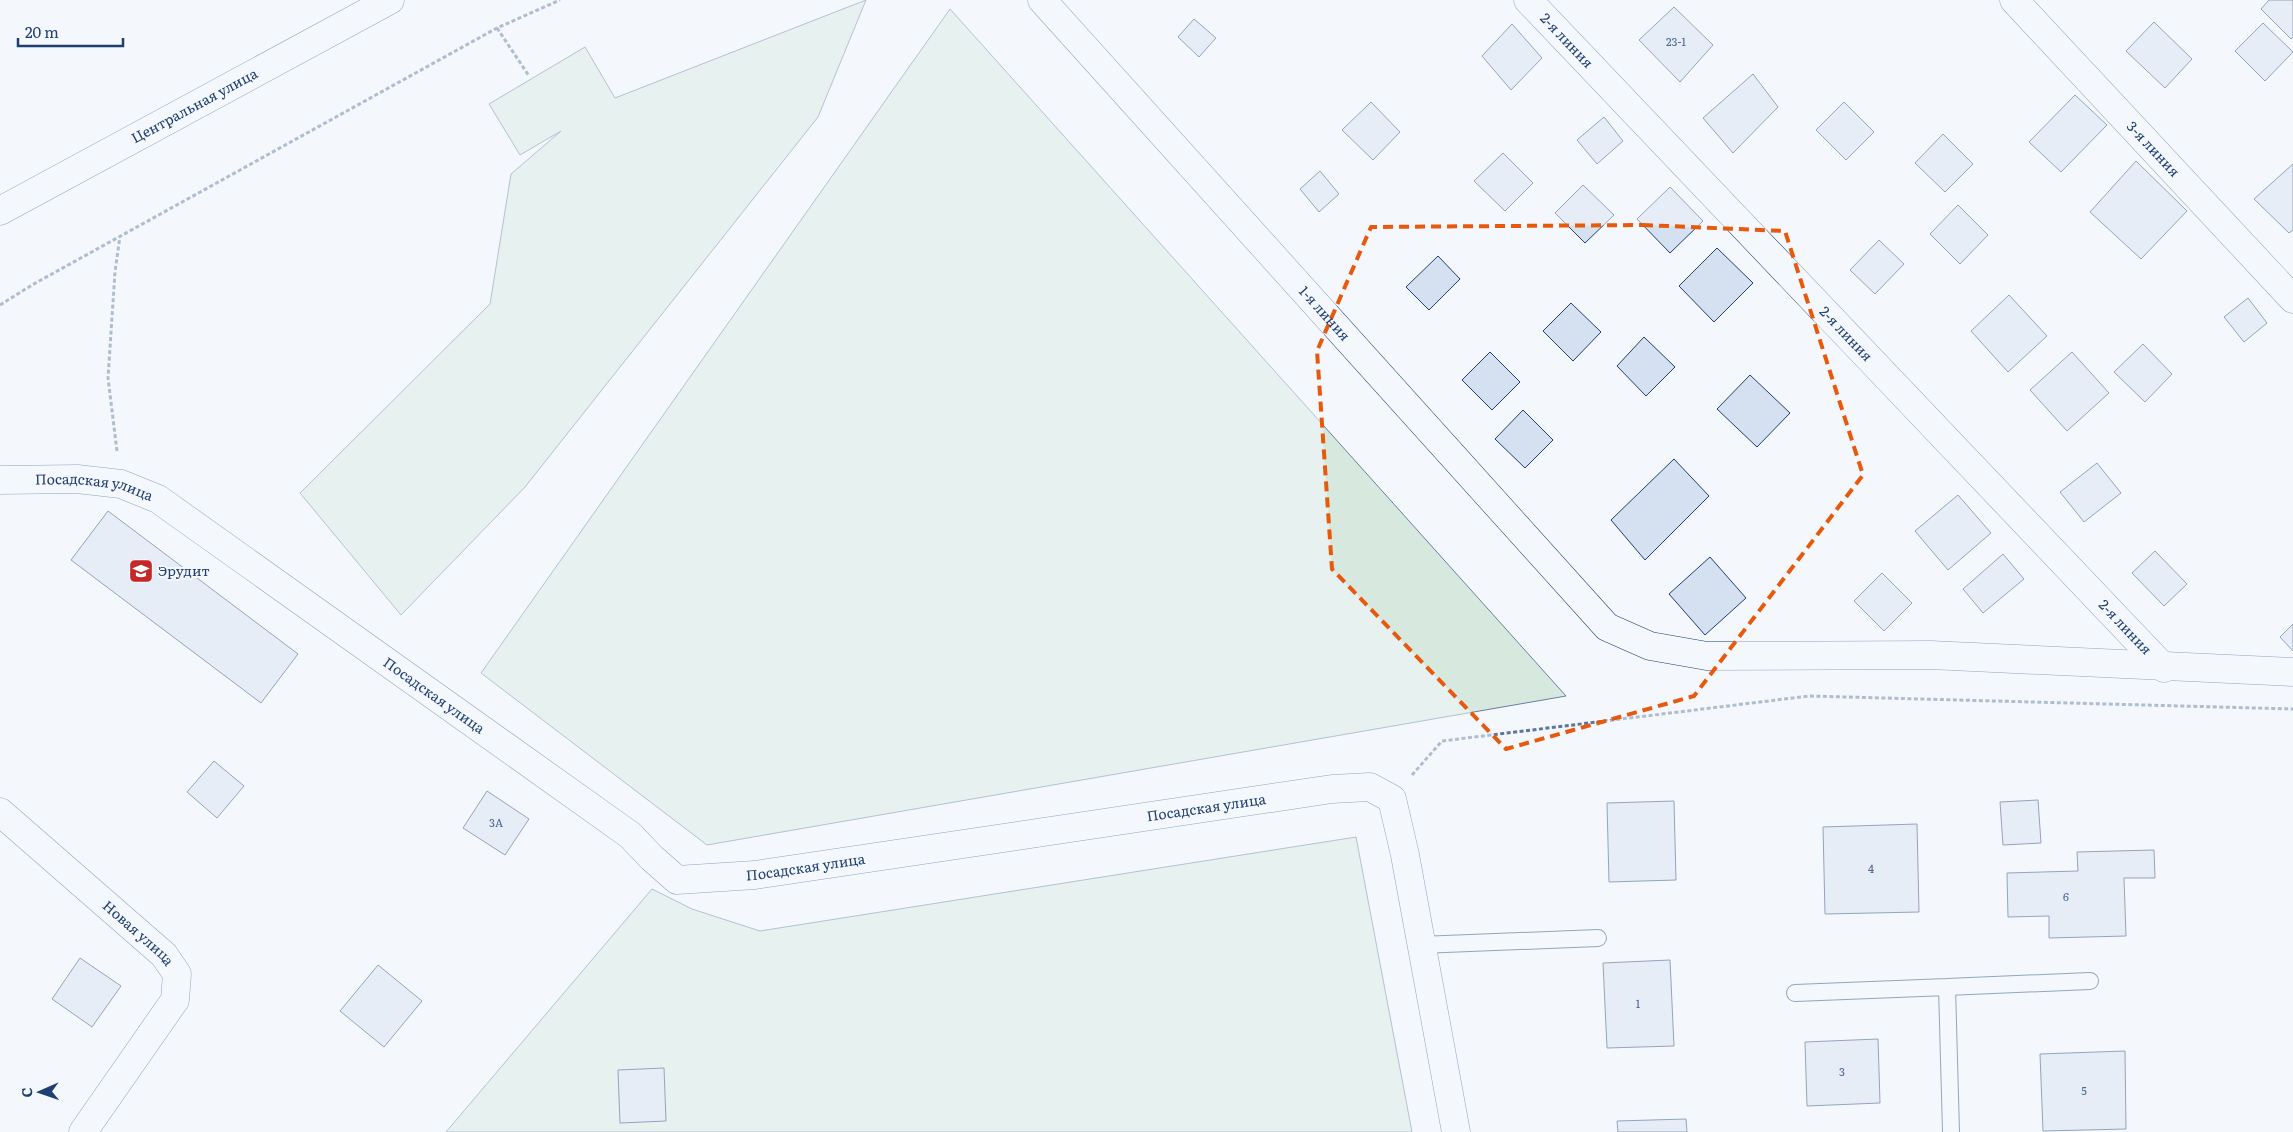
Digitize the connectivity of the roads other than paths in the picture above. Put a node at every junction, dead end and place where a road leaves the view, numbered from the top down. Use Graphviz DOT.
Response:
graph roads {
  1 [pos="390,0"];
  2 [pos="1042,0"];
  3 [pos="1528,0"];
  4 [pos="2014,0"];
  5 [pos="0,211"];
  6 [pos="2293,299"];
  7 [pos="0,480"];
  8 [pos="2164,668"];
  9 [pos="2293,672"];
  10 [pos="0,812"];
  11 [pos="1598,938"];
  12 [pos="1420,945"];
  13 [pos="2090,980"];
  14 [pos="1946,987"];
  15 [pos="1795,993"];
  16 [pos="83,1132"];
  17 [pos="1456,1132"];
  18 [pos="1951,1132"];
  1 -- 5 [label="street, Центральная улица"];
  2 -- 8 [label="street, 1-я линия"];
  3 -- 8 [label="street, 2-я линия"];
  4 -- 6 [label="street, 3-я линия"];
  7 -- 12 [label="street, Посадская улица"];
  8 -- 9 [label="street"];
  10 -- 16 [label="street, Новая улица"];
  11 -- 12 [label="lane"];
  12 -- 17 [label="street"];
  13 -- 14 [label="lane"];
  14 -- 15 [label="lane"];
  14 -- 18 [label="lane"];
}
